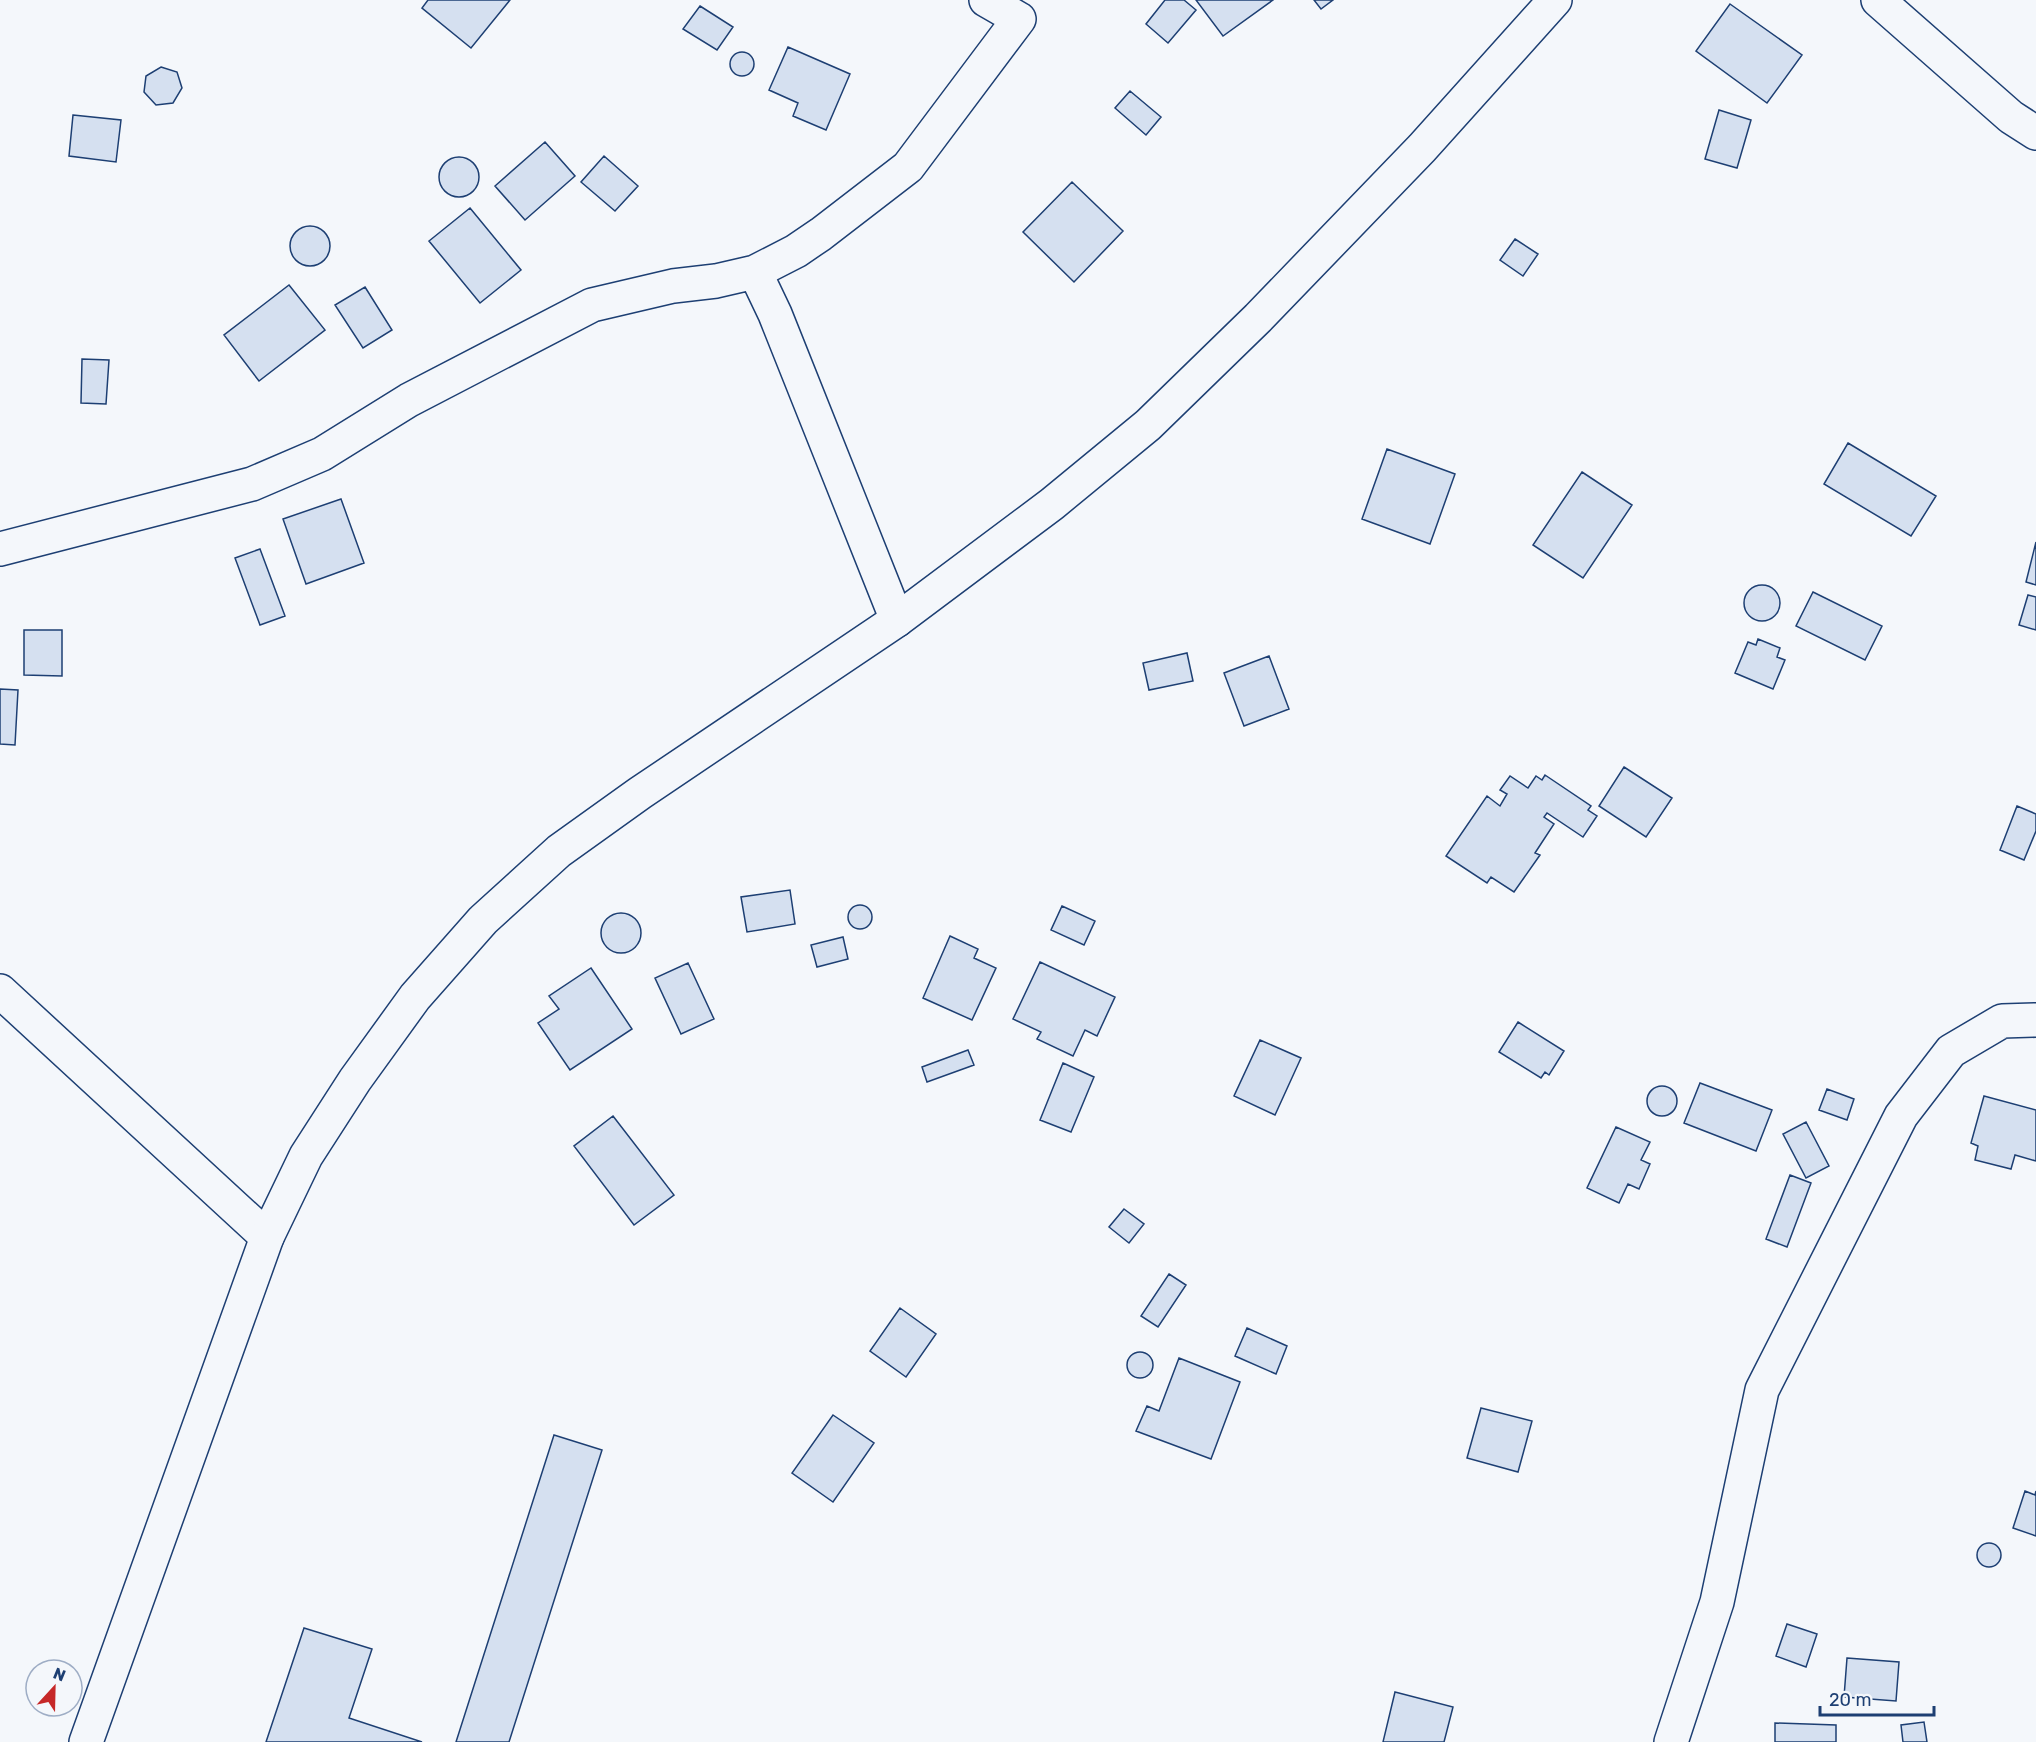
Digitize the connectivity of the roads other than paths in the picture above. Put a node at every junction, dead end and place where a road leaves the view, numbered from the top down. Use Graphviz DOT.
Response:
graph roads {
  1 [pos="986,0"];
  2 [pos="1555,0"];
  3 [pos="1878,0"];
  4 [pos="2036,133"];
  5 [pos="755,272"];
  6 [pos="0,549"];
  7 [pos="897,620"];
  8 [pos="0,991"];
  9 [pos="2036,1020"];
  10 [pos="267,1237"];
  11 [pos="86,1742"];
  12 [pos="1671,1742"];
  1 -- 5 [label="street"];
  2 -- 7 [label="street"];
  3 -- 4 [label="street"];
  5 -- 6 [label="street"];
  5 -- 7 [label="street"];
  7 -- 10 [label="street"];
  8 -- 10 [label="street"];
  9 -- 12 [label="street"];
  10 -- 11 [label="street"];
}
